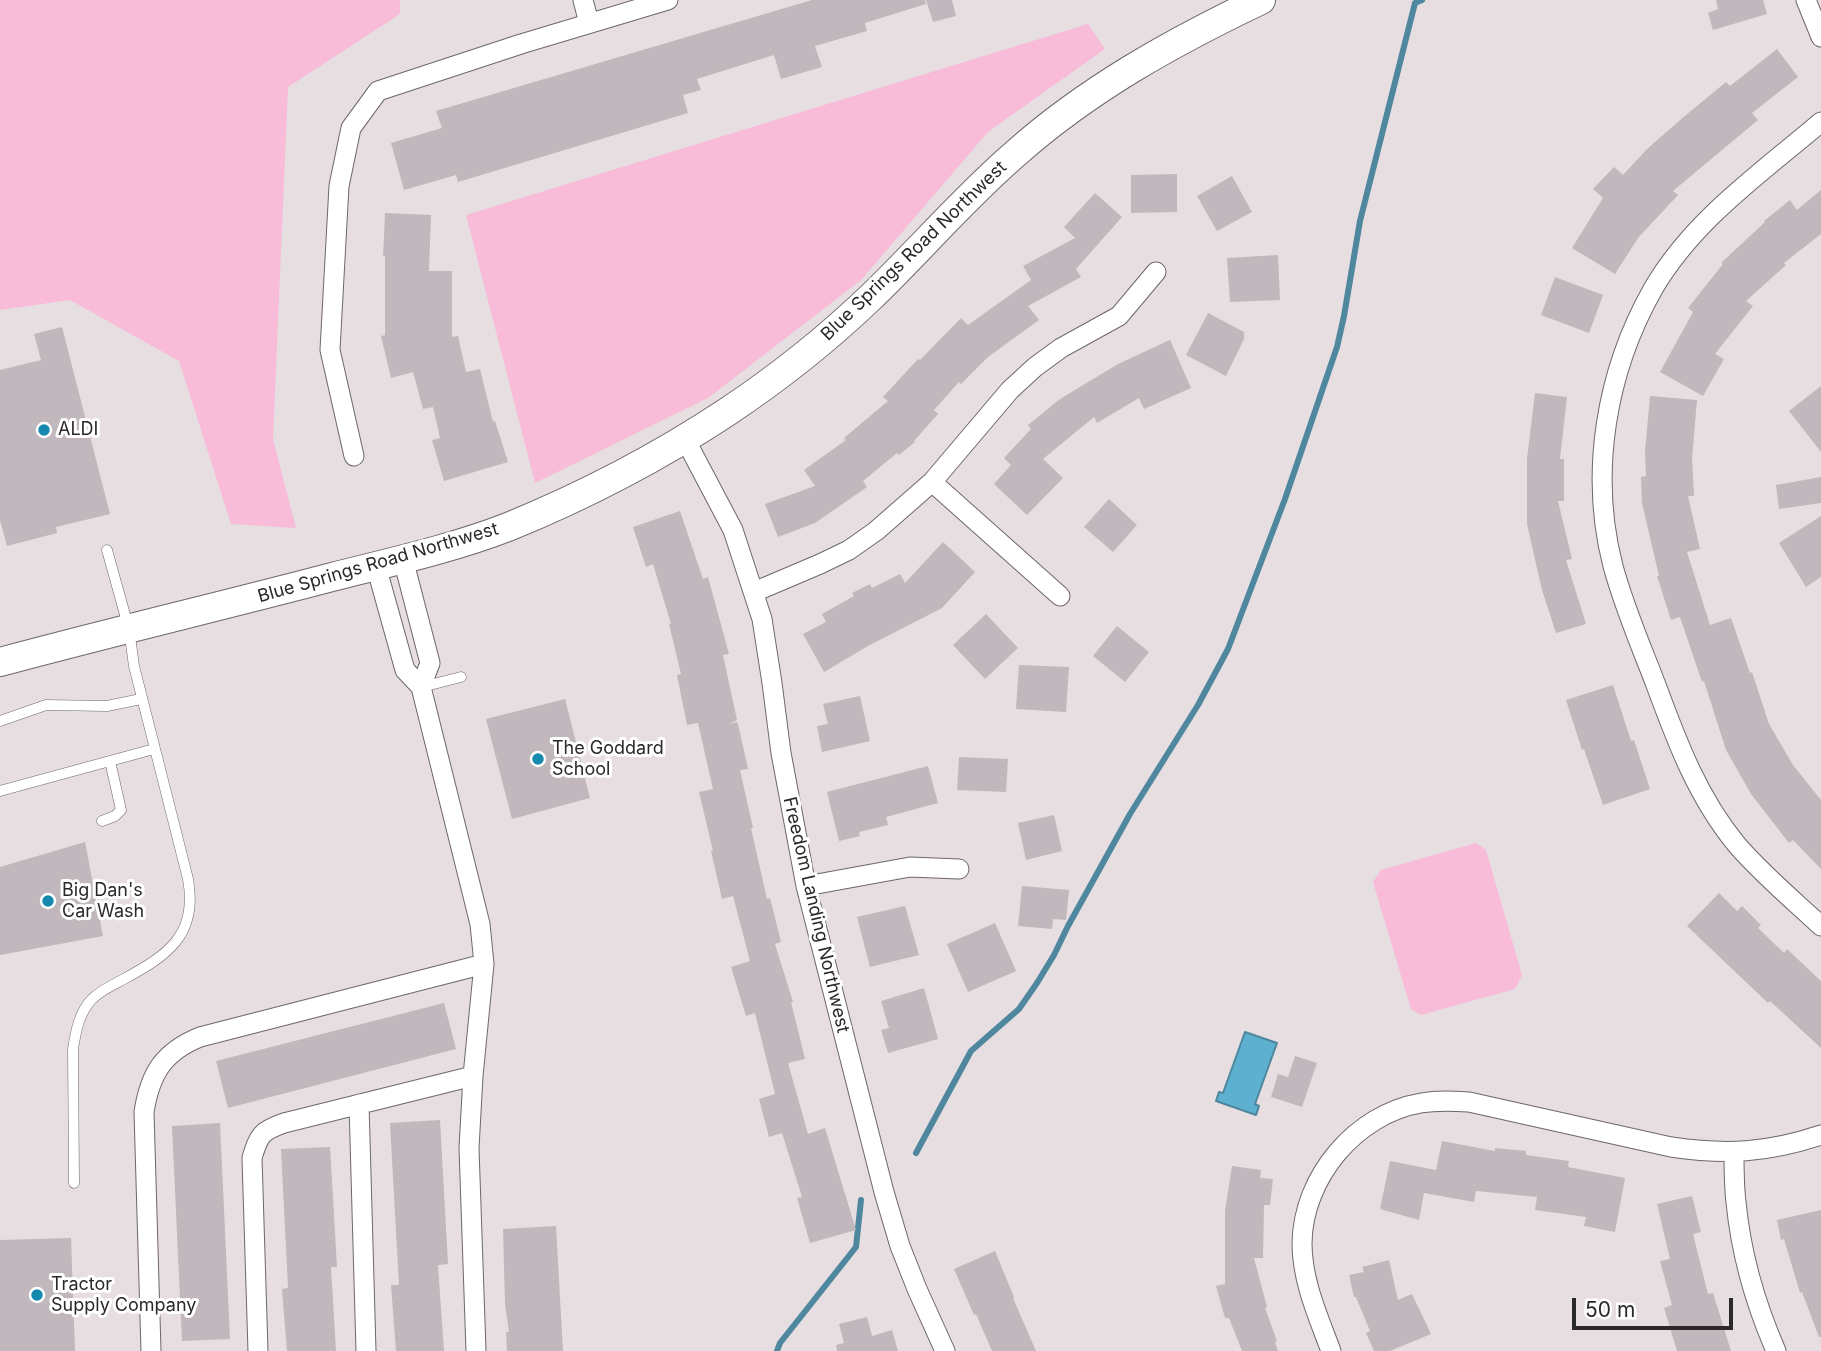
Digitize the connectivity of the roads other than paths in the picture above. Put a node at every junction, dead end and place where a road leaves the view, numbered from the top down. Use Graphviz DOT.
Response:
graph roads {
  1 [pos="583,0"];
  2 [pos="668,0"];
  3 [pos="1261,0"];
  4 [pos="1806,0"];
  5 [pos="589,23"];
  6 [pos="1821,37"];
  7 [pos="1821,122"];
  8 [pos="1156,272"];
  9 [pos="685,439"];
  10 [pos="354,456"];
  11 [pos="932,482"];
  12 [pos="107,550"];
  13 [pos="403,559"];
  14 [pos="376,566"];
  15 [pos="754,592"];
  16 [pos="1060,596"];
  17 [pos="129,629"];
  18 [pos="0,662"];
  19 [pos="461,677"];
  20 [pos="421,687"];
  21 [pos="141,699"];
  22 [pos="0,721"];
  23 [pos="154,749"];
  24 [pos="110,761"];
  25 [pos="0,791"];
  26 [pos="102,821"];
  27 [pos="959,869"];
  28 [pos="806,886"];
  29 [pos="1821,926"];
  30 [pos="484,964"];
  31 [pos="473,1076"];
  32 [pos="359,1104"];
  33 [pos="1821,1135"];
  34 [pos="1734,1153"];
  35 [pos="74,1183"];
  36 [pos="151,1351"];
  37 [pos="258,1351"];
  38 [pos="366,1351"];
  39 [pos="476,1351"];
  40 [pos="945,1351"];
  41 [pos="1331,1351"];
  42 [pos="1776,1351"];
  1 -- 5 [label="street"];
  2 -- 5 [label="street"];
  3 -- 9 [label="street, Blue Springs Road Northwest"];
  4 -- 6 [label="street"];
  5 -- 10 [label="street"];
  7 -- 29 [label="street"];
  8 -- 11 [label="street"];
  9 -- 13 [label="street, Blue Springs Road Northwest"];
  9 -- 15 [label="street, Freedom Landing Northwest"];
  11 -- 15 [label="street"];
  11 -- 16 [label="street"];
  12 -- 17 [label="lane"];
  13 -- 14 [label="street, Blue Springs Road Northwest"];
  13 -- 20 [label="street"];
  14 -- 17 [label="street, Blue Springs Road Northwest"];
  14 -- 20 [label="street"];
  15 -- 28 [label="street, Freedom Landing Northwest"];
  17 -- 18 [label="street, Blue Springs Road Northwest"];
  17 -- 21 [label="lane"];
  19 -- 20 [label="lane"];
  20 -- 30 [label="street"];
  21 -- 22 [label="lane"];
  21 -- 23 [label="lane"];
  23 -- 24 [label="lane"];
  23 -- 35 [label="lane"];
  24 -- 25 [label="lane"];
  24 -- 26 [label="lane"];
  27 -- 28 [label="street"];
  28 -- 40 [label="street, Freedom Landing Northwest"];
  30 -- 31 [label="street"];
  30 -- 36 [label="street"];
  31 -- 32 [label="street"];
  31 -- 39 [label="street"];
  32 -- 37 [label="street"];
  32 -- 38 [label="street"];
  33 -- 34 [label="street"];
  34 -- 41 [label="street"];
  34 -- 42 [label="street"];
}
